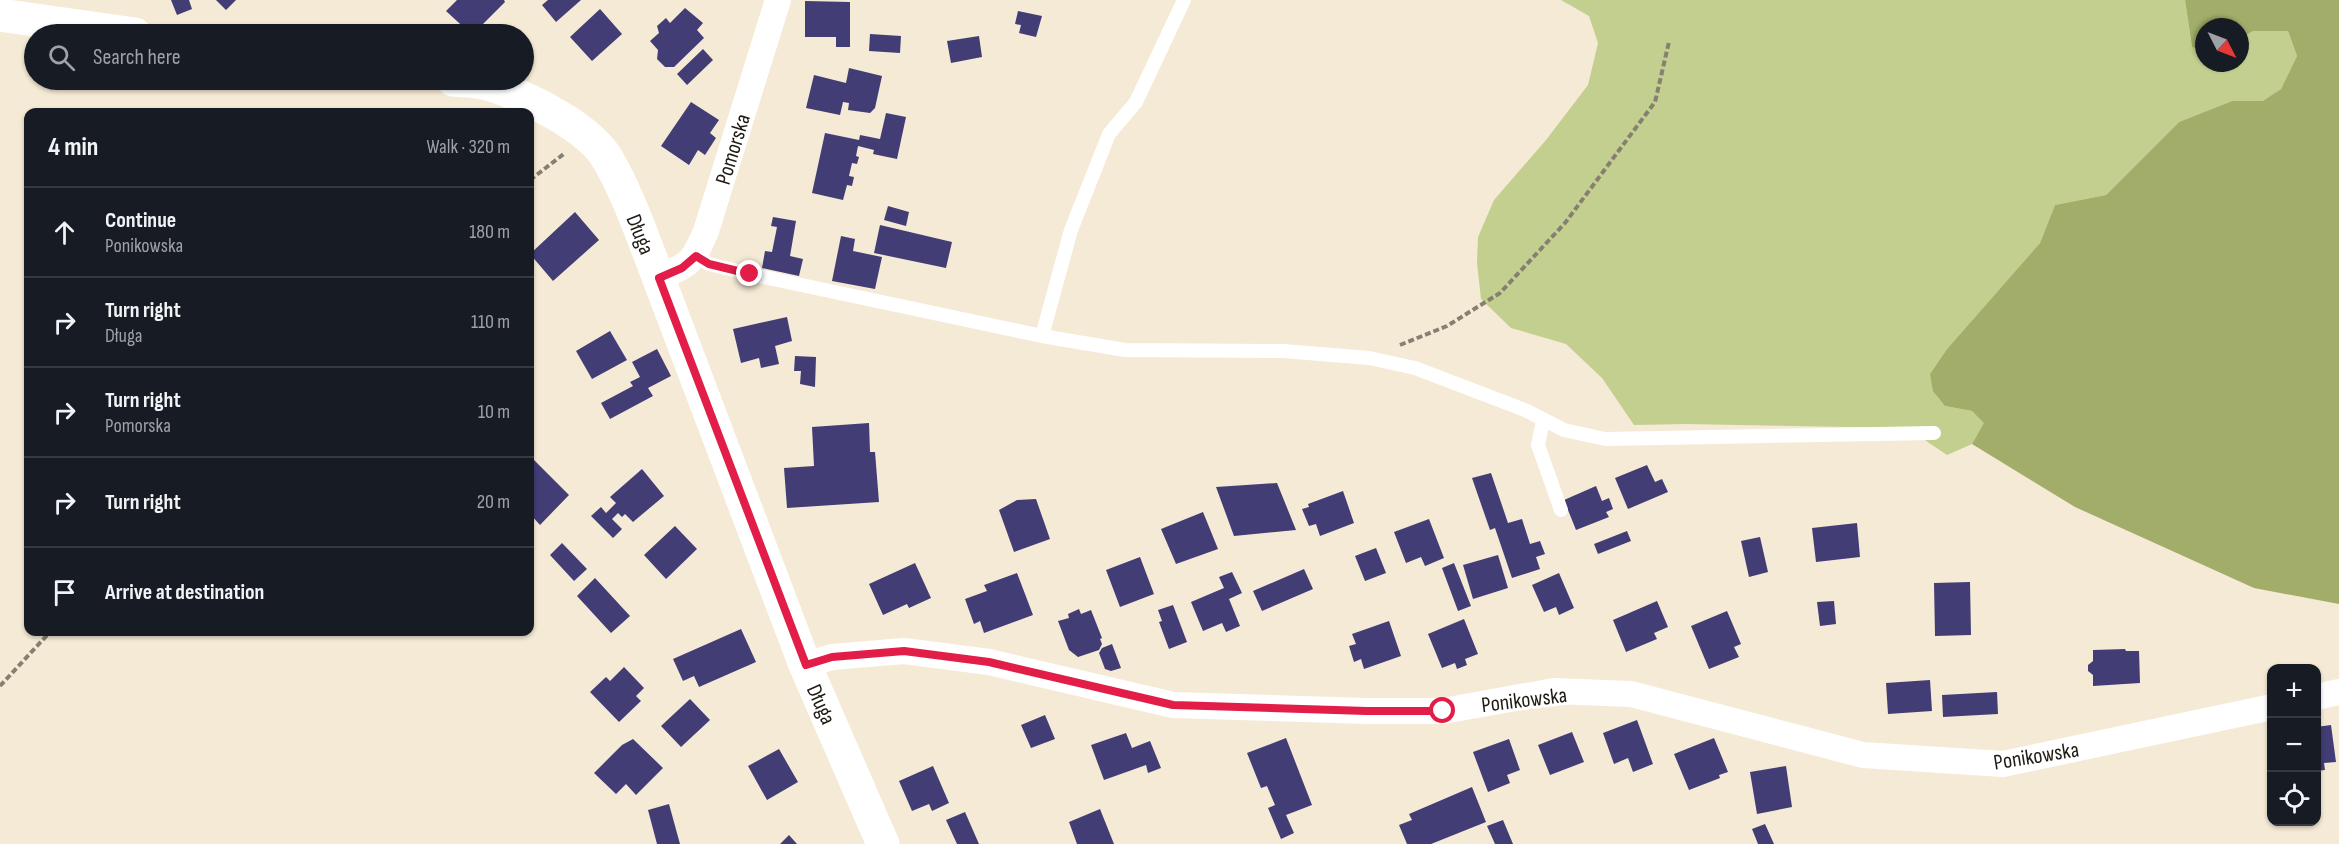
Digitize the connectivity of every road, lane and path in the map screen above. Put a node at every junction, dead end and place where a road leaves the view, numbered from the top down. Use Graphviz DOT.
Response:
graph roads {
  1 [pos="778,0"];
  2 [pos="1184,0"];
  3 [pos="0,15"];
  4 [pos="64,24"];
  5 [pos="1669,42"];
  6 [pos="504,90"];
  7 [pos="587,136"];
  8 [pos="534,177"];
  9 [pos="696,256"];
  10 [pos="659,278"];
  11 [pos="1042,336"];
  12 [pos="1369,358"];
  13 [pos="1543,420"];
  14 [pos="1934,433"];
  15 [pos="1561,510"];
  16 [pos="46,636"];
  17 [pos="806,665"];
  18 [pos="0,686"];
  19 [pos="2339,692"];
  20 [pos="2321,696"];
  21 [pos="2267,707"];
  22 [pos="883,844"];
  1 -- 9 [label="street, Pomorska"];
  2 -- 11 [label="lane"];
  3 -- 4 [label="street"];
  5 -- 12 [label="path"];
  6 -- 7 [label="street, Długa"];
  7 -- 8 [label="path"];
  7 -- 10 [label="street, Długa"];
  9 -- 10 [label="street"];
  9 -- 11 [label="lane"];
  10 -- 17 [label="street, Długa"];
  11 -- 12 [label="lane"];
  12 -- 13 [label="lane"];
  13 -- 14 [label="lane"];
  13 -- 15 [label="lane"];
  16 -- 18 [label="path"];
  17 -- 21 [label="street, Ponikowska"];
  17 -- 22 [label="street, Długa"];
  19 -- 20 [label="street"];
}
